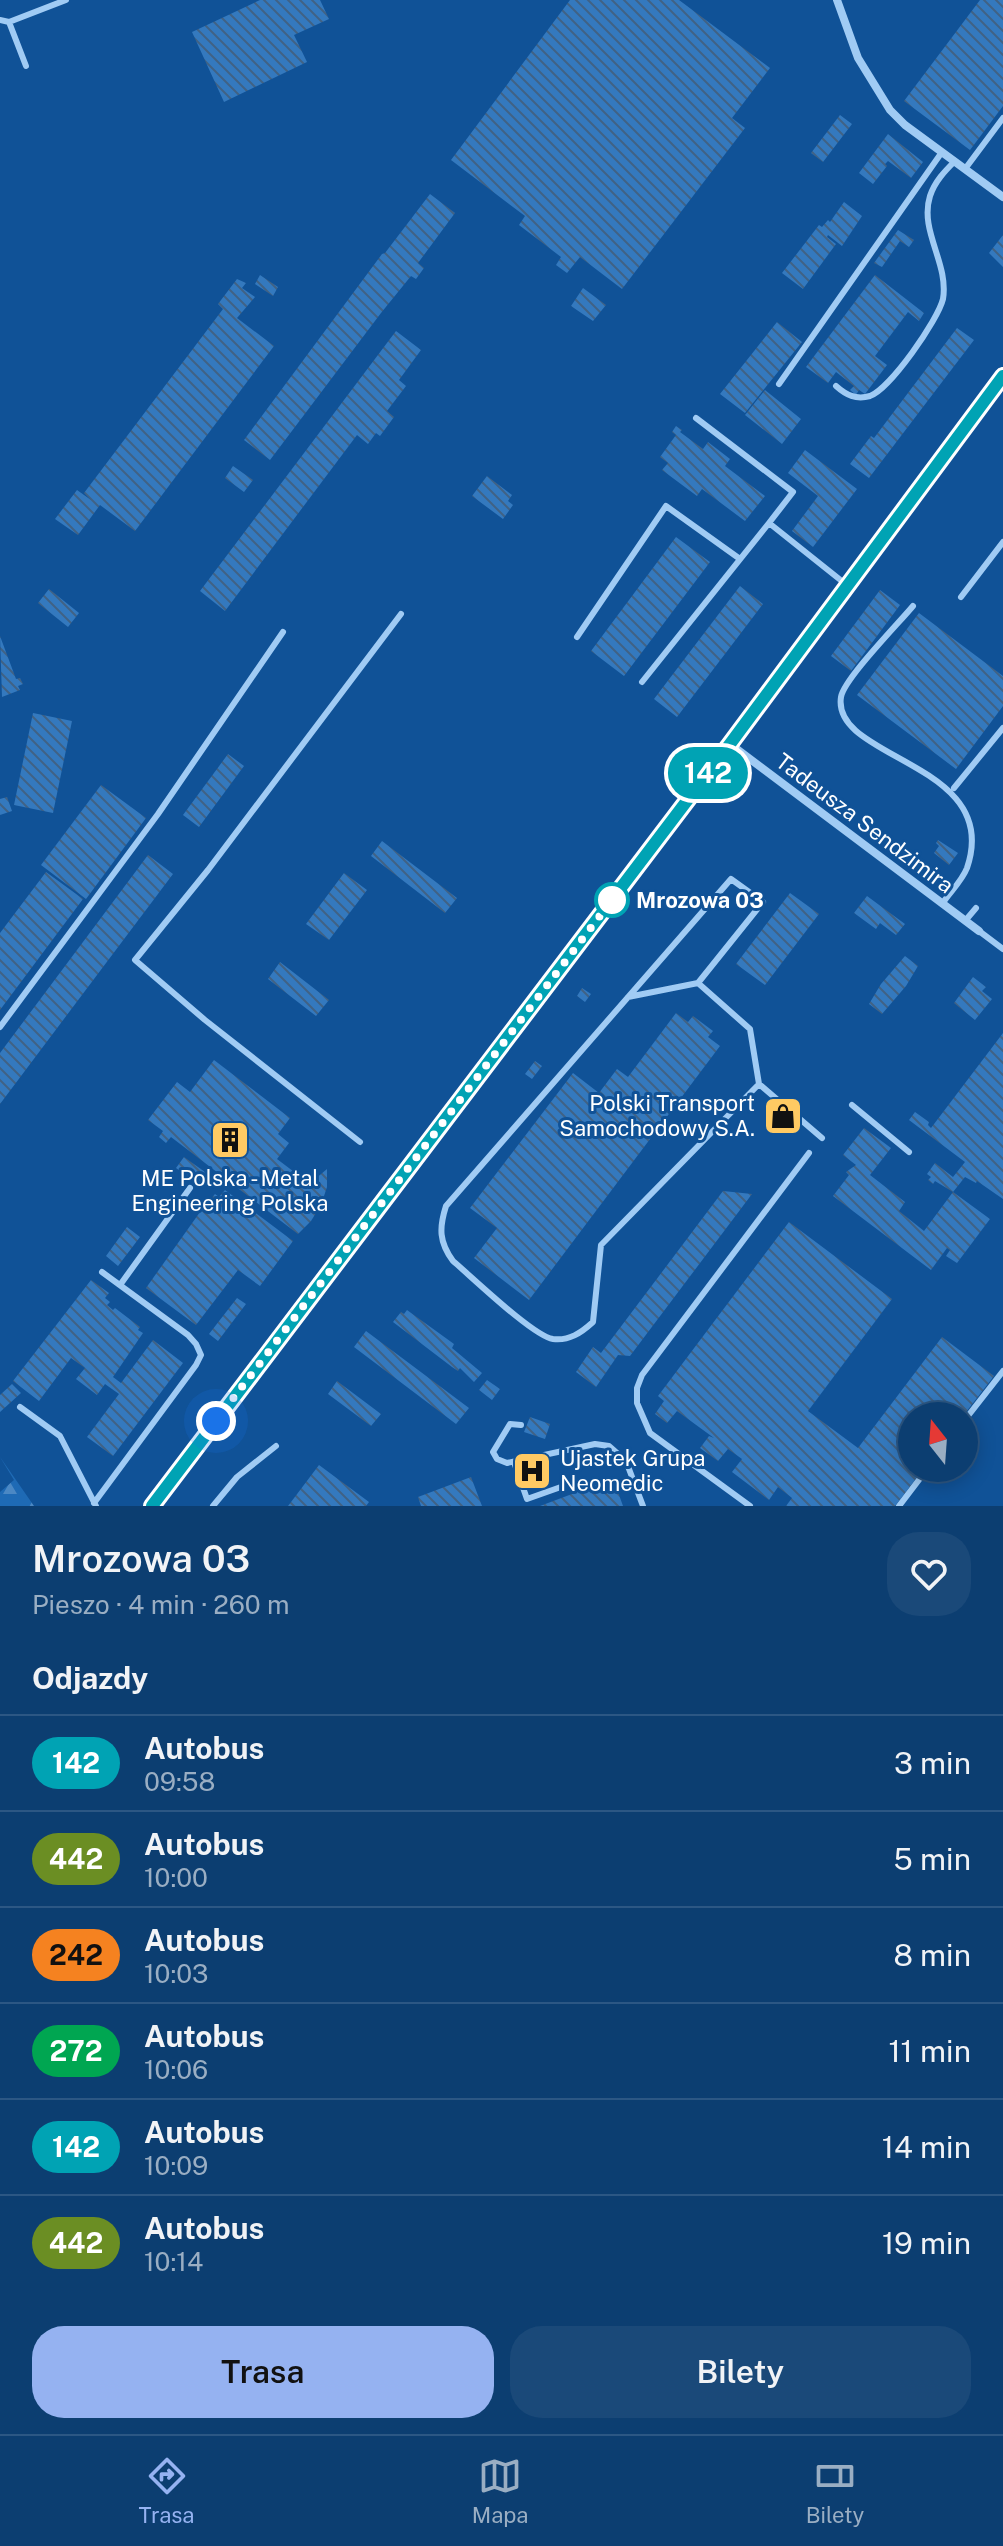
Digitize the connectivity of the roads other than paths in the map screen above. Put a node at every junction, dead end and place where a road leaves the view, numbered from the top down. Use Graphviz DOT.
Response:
graph roads {
  1 [pos="66,0"];
  2 [pos="837,0"];
  3 [pos="0,20"];
  4 [pos="9,22"];
  5 [pos="26,66"];
  6 [pos="1003,118"];
  7 [pos="942,152"];
  8 [pos="955,161"];
  9 [pos="965,169"];
  10 [pos="1003,197"];
  11 [pos="1003,376"];
  12 [pos="779,384"];
  13 [pos="836,386"];
  14 [pos="696,418"];
  15 [pos="769,523"];
  16 [pos="1003,542"];
  17 [pos="740,559"];
  18 [pos="848,586"];
  19 [pos="961,597"];
  20 [pos="913,606"];
  21 [pos="401,614"];
  22 [pos="283,632"];
  23 [pos="577,637"];
  24 [pos="642,682"];
  25 [pos="1003,728"];
  26 [pos="730,744"];
  27 [pos="954,788"];
  28 [pos="942,904"];
  29 [pos="976,908"];
  30 [pos="965,921"];
  31 [pos="979,931"];
  32 [pos="1003,949"];
  33 [pos="698,983"];
  34 [pos="628,997"];
  35 [pos="0,1027"];
  36 [pos="759,1084"];
  37 [pos="852,1105"];
  38 [pos="822,1138"];
  39 [pos="360,1142"];
  40 [pos="909,1152"];
  41 [pos="809,1153"];
  42 [pos="190,1188"];
  43 [pos="102,1272"];
  44 [pos="120,1285"];
  45 [pos="1003,1371"];
  46 [pos="978,1403"];
  47 [pos="20,1407"];
  48 [pos="521,1425"];
  49 [pos="276,1446"];
  50 [pos="514,1462"];
  51 [pos="575,1482"];
  52 [pos="917,1482"];
  53 [pos="95,1505"];
  54 [pos="152,1506"];
  55 [pos="213,1506"];
  56 [pos="643,1506"];
  57 [pos="750,1506"];
  58 [pos="899,1506"];
  1 -- 4 [label="lane"];
  2 -- 7 [label="street"];
  3 -- 4 [label="lane"];
  4 -- 5 [label="lane"];
  6 -- 9 [label="lane"];
  7 -- 8 [label="street"];
  7 -- 12 [label="lane"];
  8 -- 9 [label="street"];
  8 -- 13 [label="lane"];
  9 -- 10 [label="street"];
  11 -- 18 [label="street"];
  14 -- 15 [label="lane"];
  15 -- 17 [label="lane"];
  15 -- 18 [label="lane"];
  16 -- 19 [label="lane"];
  17 -- 23 [label="lane"];
  17 -- 24 [label="lane"];
  18 -- 26 [label="street"];
  20 -- 27 [label="lane"];
  21 -- 39 [label="lane"];
  22 -- 35 [label="lane"];
  25 -- 27 [label="lane"];
  26 -- 28 [label="street, Tadeusza Sendzimira"];
  26 -- 54 [label="street"];
  27 -- 28 [label="lane"];
  28 -- 30 [label="street, Tadeusza Sendzimira"];
  29 -- 30 [label="lane"];
  30 -- 31 [label="street, Tadeusza Sendzimira"];
  31 -- 32 [label="lane"];
  33 -- 34 [label="lane"];
  33 -- 34 [label="lane"];
  33 -- 36 [label="lane"];
  34 -- 36 [label="lane"];
  36 -- 38 [label="lane"];
  37 -- 40 [label="lane"];
  41 -- 57 [label="lane"];
  42 -- 44 [label="lane"];
  43 -- 44 [label="lane"];
  44 -- 53 [label="lane"];
  45 -- 46 [label="lane"];
  47 -- 53 [label="lane"];
  48 -- 50 [label="lane"];
  49 -- 55 [label="lane"];
  50 -- 51 [label="lane"];
  50 -- 56 [label="lane"];
  52 -- 58 [label="lane"];
}
